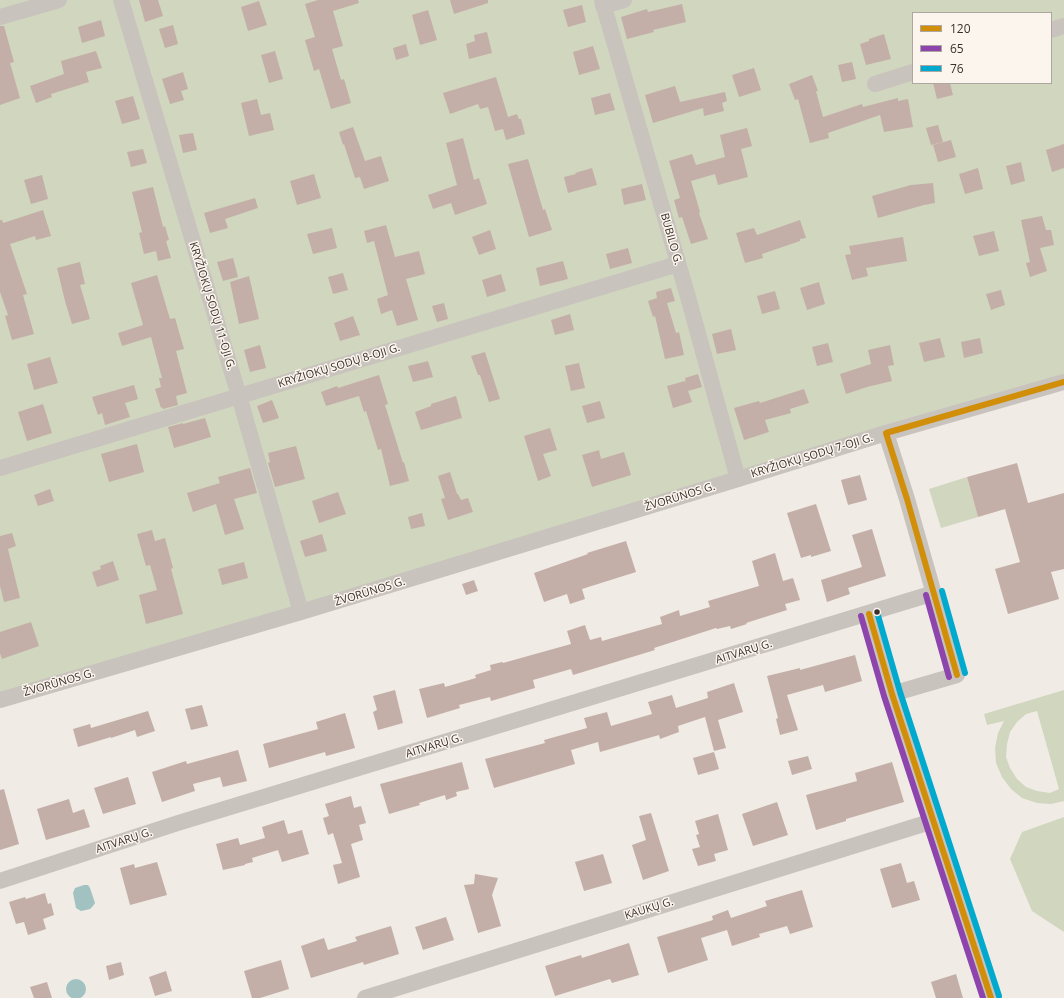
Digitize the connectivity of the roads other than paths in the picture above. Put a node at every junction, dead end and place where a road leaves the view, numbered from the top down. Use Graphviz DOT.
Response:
graph roads {
  1 [pos="59,0"];
  2 [pos="121,0"];
  3 [pos="624,0"];
  4 [pos="602,3"];
  5 [pos="0,17"];
  6 [pos="1064,26"];
  7 [pos="1052,30"];
  8 [pos="912,72"];
  9 [pos="875,84"];
  10 [pos="678,264"];
  11 [pos="1064,382"];
  12 [pos="239,396"];
  13 [pos="886,433"];
  14 [pos="0,468"];
  15 [pos="738,479"];
  16 [pos="934,593"];
  17 [pos="301,612"];
  18 [pos="869,614"];
  19 [pos="892,694"];
  20 [pos="0,700"];
  21 [pos="933,821"];
  22 [pos="0,881"];
  23 [pos="365,998"];
  24 [pos="991,998"];
  1 -- 5 [label="street"];
  2 -- 12 [label="street, KRYŽIOKŲ SODŲ 11-OJI G."];
  3 -- 4 [label="street"];
  4 -- 10 [label="street, BUBILO G."];
  6 -- 7 [label="street"];
  8 -- 9 [label="street"];
  10 -- 12 [label="street, KRYŽIOKŲ SODŲ 8-OJI G."];
  10 -- 15 [label="street, BUBILO G."];
  11 -- 13 [label="street, KRYŽIOKŲ SODŲ 7-OJI G."];
  12 -- 14 [label="street, KRYŽIOKŲ SODŲ 8-OJI G."];
  12 -- 17 [label="street, KRYŽIOKŲ SODŲ 11-OJI G."];
  13 -- 15 [label="street, KRYŽIOKŲ SODŲ 7-OJI G."];
  13 -- 16 [label="street"];
  15 -- 17 [label="street, ŽVORŪNOS G."];
  16 -- 18 [label="street"];
  16 -- 19 [label="street"];
  17 -- 20 [label="street, ŽVORŪNOS G."];
  18 -- 19 [label="street"];
  18 -- 22 [label="street, AITVARŲ G."];
  19 -- 21 [label="street"];
  21 -- 23 [label="street, KAUKŲ G."];
  21 -- 24 [label="street"];
}
